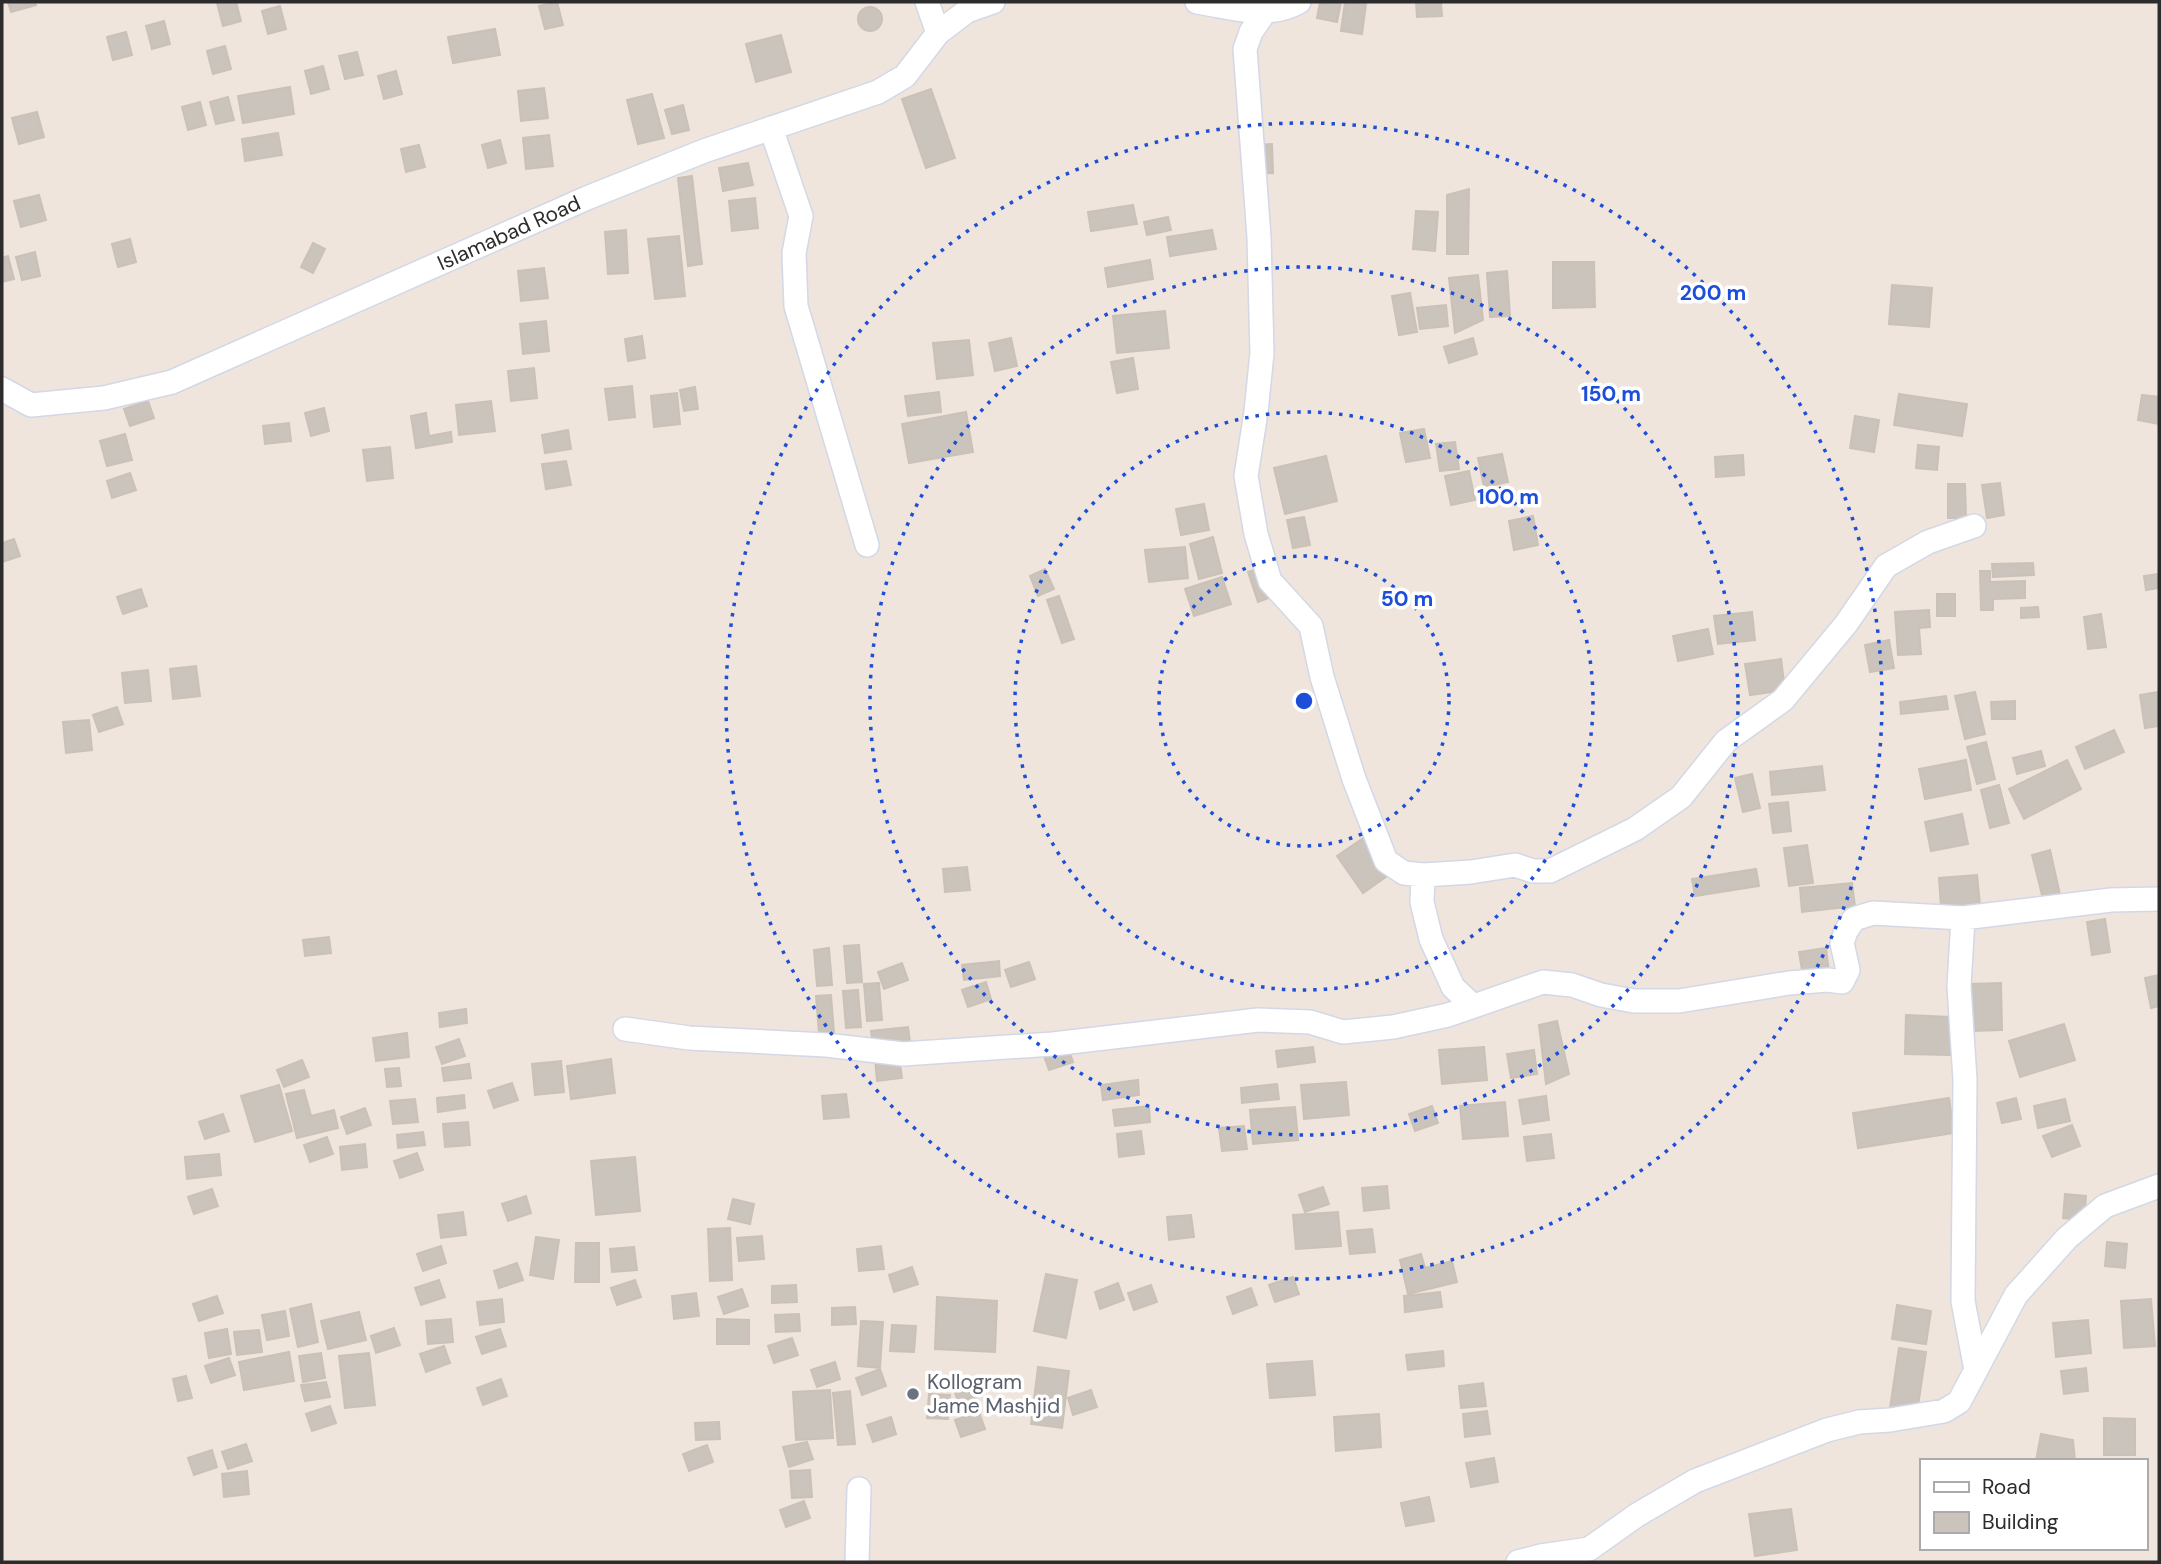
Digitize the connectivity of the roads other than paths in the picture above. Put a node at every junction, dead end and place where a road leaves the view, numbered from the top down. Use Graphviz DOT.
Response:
graph roads {
  1 [pos="927,2"];
  2 [pos="993,2"];
  3 [pos="1197,2"];
  4 [pos="1299,2"];
  5 [pos="1264,13"];
  6 [pos="938,33"];
  7 [pos="771,128"];
  8 [pos="2,389"];
  9 [pos="1974,526"];
  10 [pos="867,545"];
  11 [pos="1423,875"];
  12 [pos="2159,899"];
  13 [pos="1963,918"];
  14 [pos="1472,1005"];
  15 [pos="625,1028"];
  16 [pos="2159,1186"];
  17 [pos="1976,1370"];
  18 [pos="859,1489"];
  19 [pos="857,1562"];
  20 [pos="1518,1562"];
  1 -- 6 [label="street"];
  2 -- 6 [label="street, Islamabad Road"];
  3 -- 5 [label="street"];
  4 -- 5 [label="street"];
  5 -- 11 [label="street"];
  6 -- 7 [label="street, Islamabad Road"];
  7 -- 8 [label="street, Islamabad Road"];
  7 -- 10 [label="street"];
  9 -- 11 [label="street"];
  11 -- 14 [label="street"];
  12 -- 13 [label="street"];
  13 -- 14 [label="street"];
  13 -- 17 [label="street"];
  14 -- 15 [label="street"];
  16 -- 17 [label="street"];
  17 -- 20 [label="street"];
  18 -- 19 [label="street"];
}
